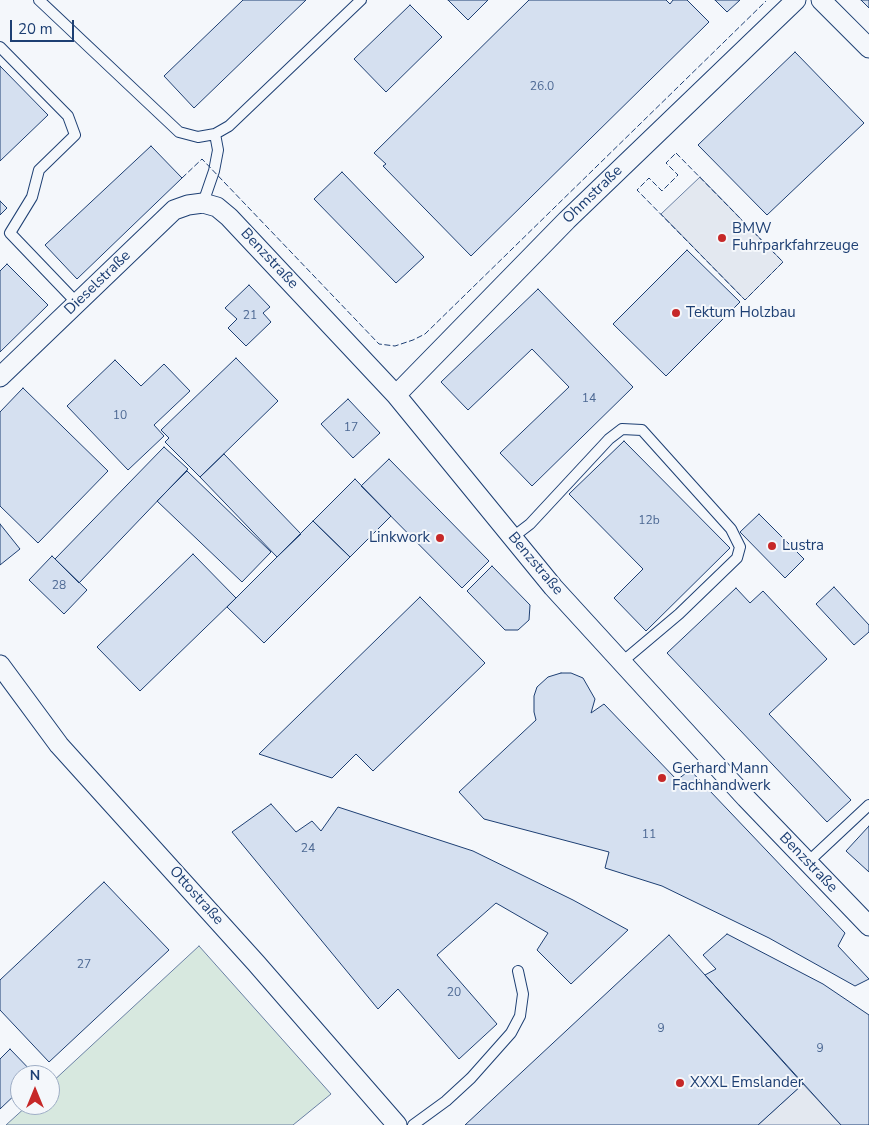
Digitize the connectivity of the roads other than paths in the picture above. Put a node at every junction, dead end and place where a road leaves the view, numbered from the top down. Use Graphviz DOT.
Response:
graph roads {
  1 [pos="39,0"];
  2 [pos="361,0"];
  3 [pos="796,0"];
  4 [pos="821,0"];
  5 [pos="0,47"];
  6 [pos="869,48"];
  7 [pos="215,134"];
  8 [pos="203,202"];
  9 [pos="77,303"];
  10 [pos="0,377"];
  11 [pos="396,396"];
  12 [pos="513,537"];
  13 [pos="622,662"];
  14 [pos="0,665"];
  15 [pos="869,804"];
  16 [pos="808,862"];
  17 [pos="869,926"];
  18 [pos="518,971"];
  19 [pos="397,1125"];
  20 [pos="413,1125"];
  1 -- 7 [label="lane"];
  2 -- 7 [label="lane"];
  3 -- 11 [label="street, Ohmstraße"];
  4 -- 6 [label="street"];
  5 -- 9 [label="lane"];
  7 -- 8 [label="lane"];
  8 -- 9 [label="street, Dieselstraße"];
  8 -- 11 [label="street, Benzstraße"];
  9 -- 10 [label="street, Dieselstraße"];
  11 -- 12 [label="street, Benzstraße"];
  12 -- 13 [label="street, Benzstraße"];
  12 -- 13 [label="lane"];
  13 -- 16 [label="street, Benzstraße"];
  14 -- 19 [label="street, Ottostraße"];
  15 -- 16 [label="lane"];
  16 -- 17 [label="street, Benzstraße"];
  18 -- 20 [label="lane"];
}
